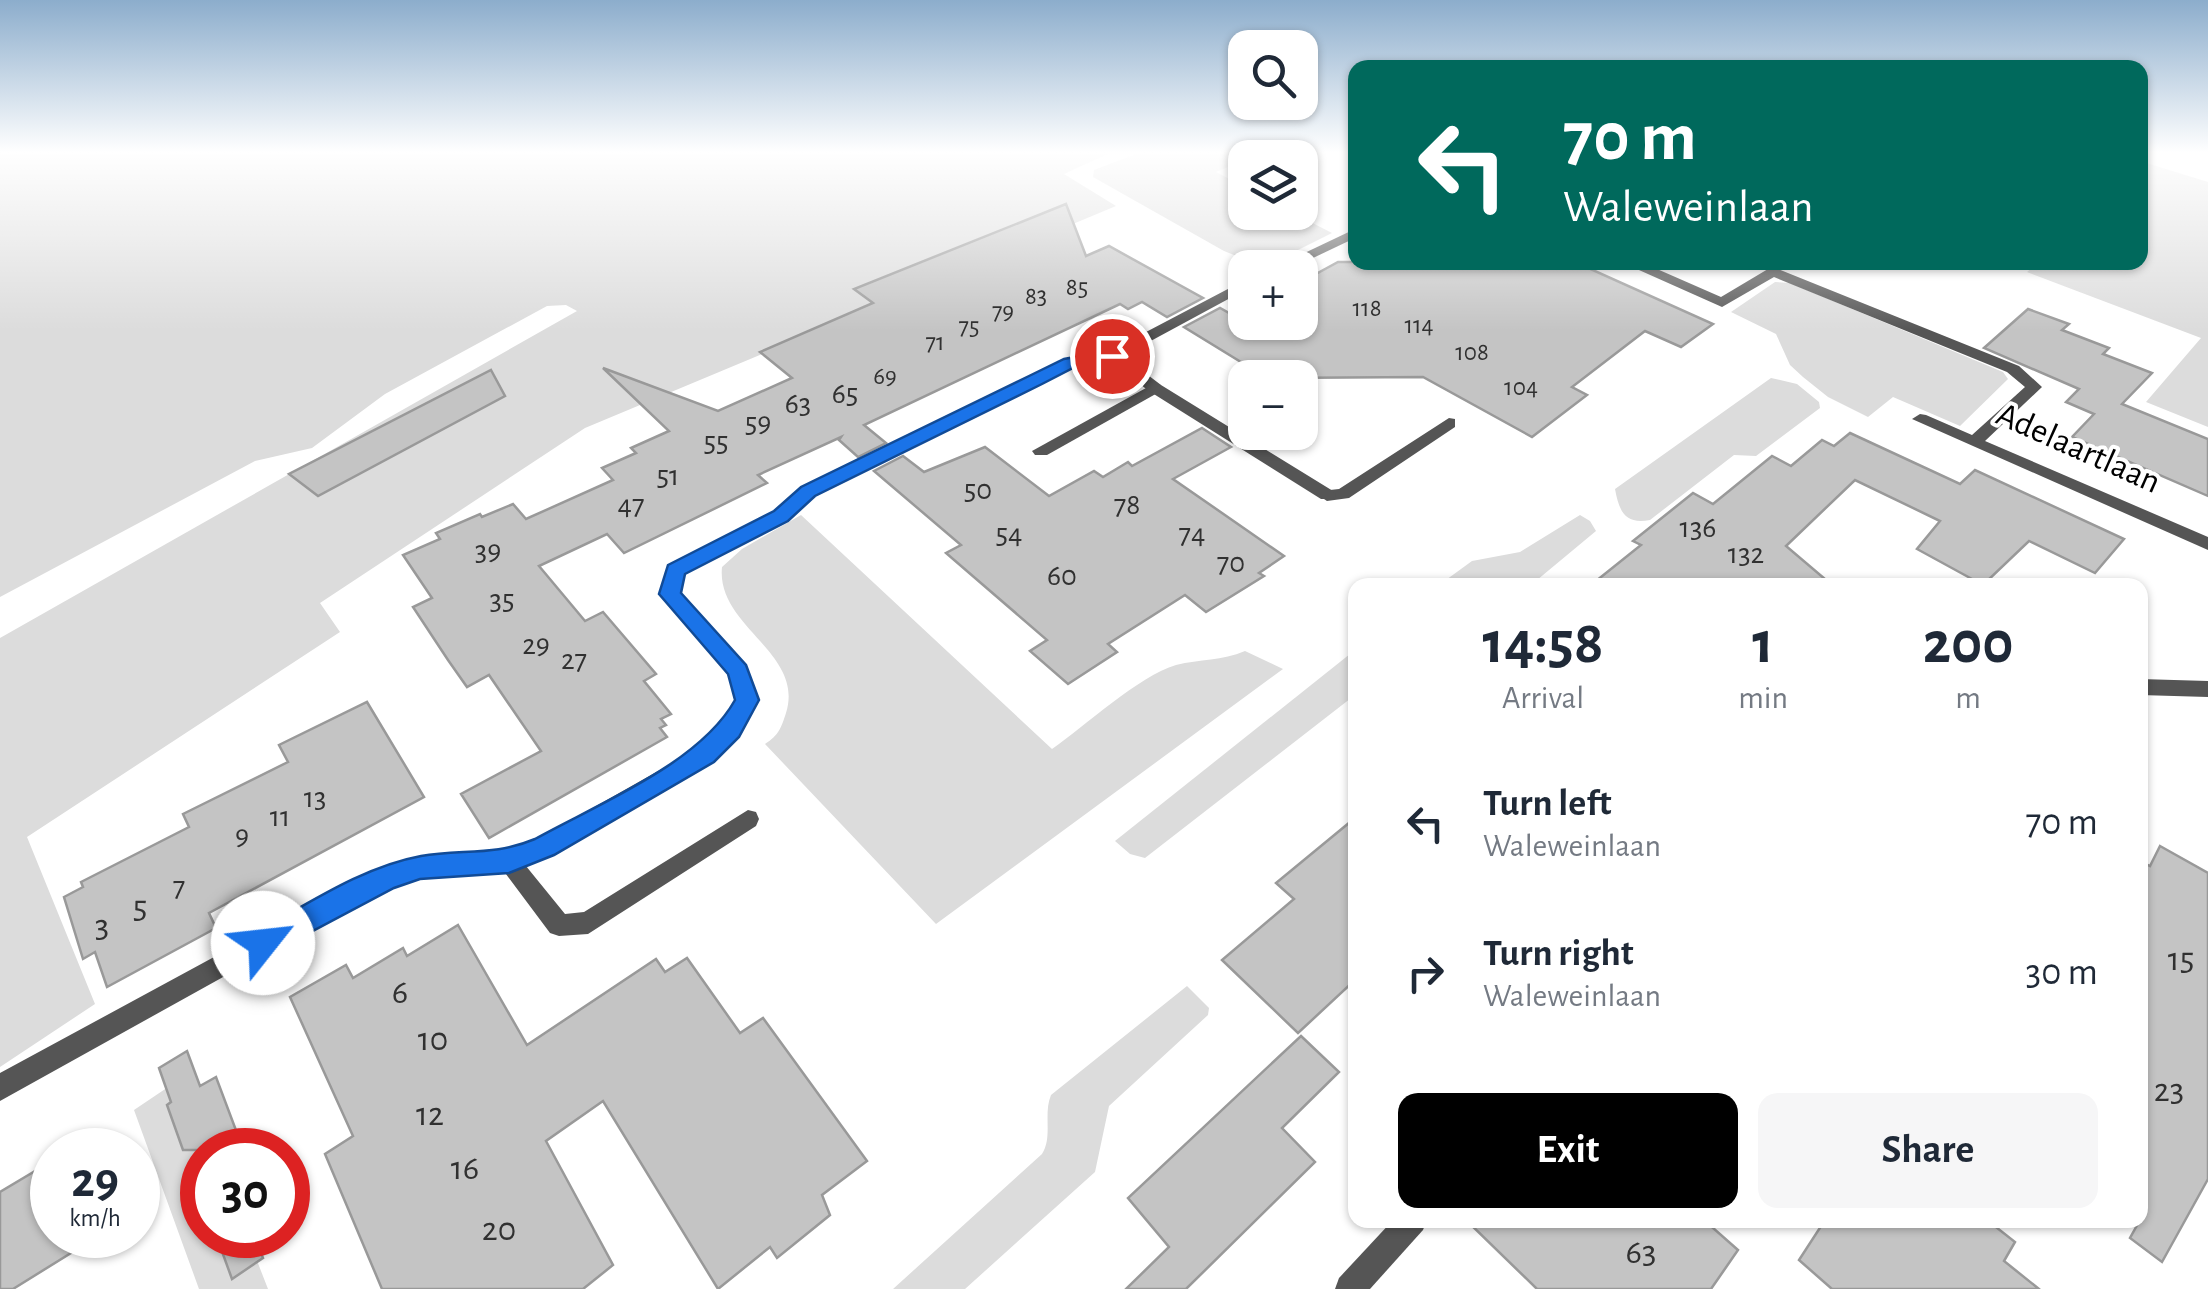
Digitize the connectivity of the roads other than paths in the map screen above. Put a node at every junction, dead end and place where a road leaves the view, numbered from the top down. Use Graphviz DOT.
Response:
graph roads {
  1 [pos="1348,236"];
  2 [pos="1318,250"];
  3 [pos="1647,270"];
  4 [pos="1228,293"];
  5 [pos="1112,356"];
  6 [pos="1155,388"];
  7 [pos="1920,418"];
  8 [pos="1449,423"];
  9 [pos="1974,442"];
  10 [pos="1041,450"];
  11 [pos="2208,544"];
  12 [pos="2148,687"];
  13 [pos="2208,689"];
  14 [pos="748,819"];
  15 [pos="509,862"];
  16 [pos="0,1088"];
  17 [pos="1406,1228"];
  18 [pos="1350,1289"];
  1 -- 2 [label="street"];
  3 -- 9 [label="street"];
  4 -- 5 [label="street"];
  5 -- 6 [label="street"];
  5 -- 15 [label="street"];
  6 -- 8 [label="street"];
  6 -- 10 [label="street"];
  7 -- 9 [label="street, Adelaartlaan"];
  9 -- 11 [label="street, Adelaartlaan"];
  12 -- 13 [label="street"];
  14 -- 15 [label="street"];
  15 -- 16 [label="street"];
  17 -- 18 [label="street"];
}
